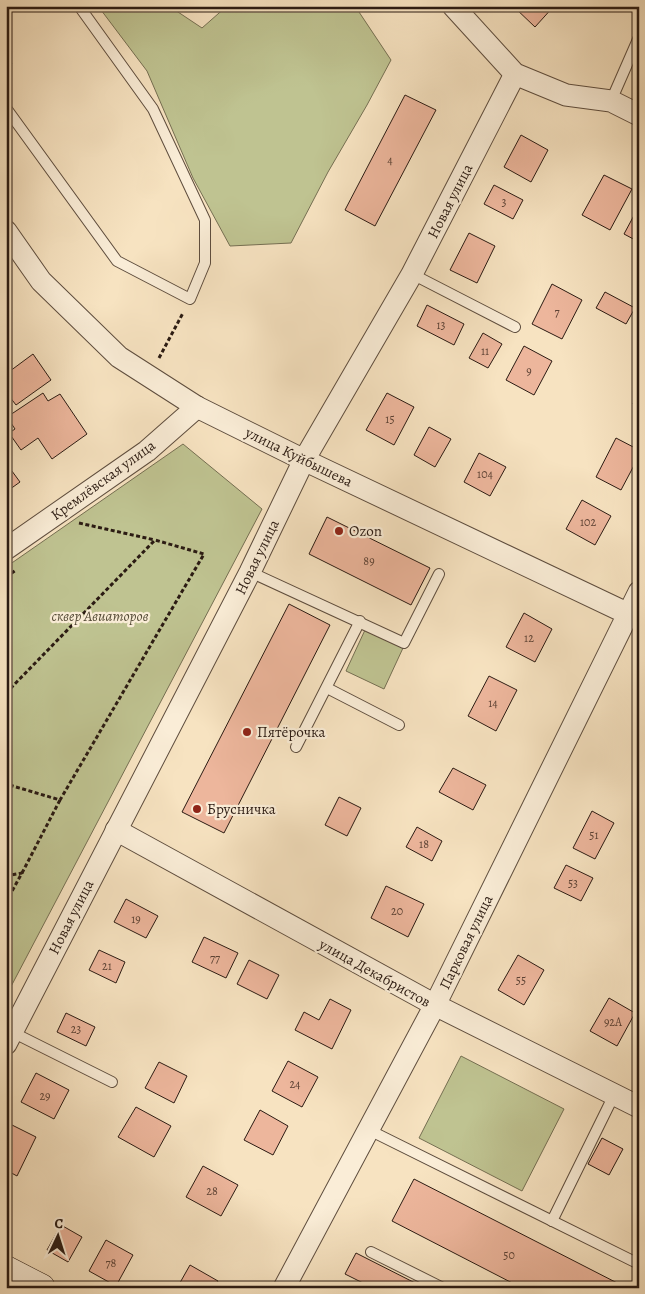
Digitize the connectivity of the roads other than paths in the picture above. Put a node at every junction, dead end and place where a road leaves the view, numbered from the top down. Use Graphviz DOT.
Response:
graph roads {
  1 [pos="79,6"];
  2 [pos="453,6"];
  3 [pos="639,37"];
  4 [pos="515,74"];
  5 [pos="611,101"];
  6 [pos="6,108"];
  7 [pos="639,115"];
  8 [pos="6,231"];
  9 [pos="412,274"];
  10 [pos="515,327"];
  11 [pos="197,407"];
  12 [pos="304,460"];
  13 [pos="6,549"];
  14 [pos="250,572"];
  15 [pos="439,574"];
  16 [pos="639,592"];
  17 [pos="633,617"];
  18 [pos="360,621"];
  19 [pos="326,688"];
  20 [pos="400,725"];
  21 [pos="296,747"];
  22 [pos="116,830"];
  23 [pos="435,1006"];
  24 [pos="9,1038"];
  25 [pos="112,1082"];
  26 [pos="614,1095"];
  27 [pos="639,1107"];
  28 [pos="368,1130"];
  29 [pos="552,1221"];
  30 [pos="371,1252"];
  31 [pos="639,1264"];
  32 [pos="6,1270"];
  33 [pos="41,1288"];
  34 [pos="284,1288"];
  35 [pos="443,1288"];
  1 -- 6 [label="lane"];
  2 -- 4 [label="street"];
  3 -- 5 [label="lane"];
  4 -- 5 [label="street"];
  4 -- 9 [label="street, Новая улица"];
  5 -- 7 [label="street"];
  8 -- 11 [label="street, улица Куйбышева"];
  9 -- 10 [label="lane"];
  9 -- 12 [label="street, Новая улица"];
  11 -- 12 [label="street, улица Куйбышева"];
  11 -- 13 [label="street, Кремлёвская улица"];
  12 -- 14 [label="street, Новая улица"];
  12 -- 17 [label="street, улица Куйбышева"];
  14 -- 18 [label="lane"];
  14 -- 22 [label="street, Новая улица"];
  15 -- 18 [label="lane"];
  16 -- 17 [label="street, Парковая улица"];
  17 -- 23 [label="street, Парковая улица"];
  18 -- 19 [label="lane"];
  19 -- 20 [label="lane"];
  19 -- 21 [label="lane"];
  22 -- 23 [label="street, улица Декабристов"];
  22 -- 24 [label="street, Новая улица"];
  23 -- 26 [label="street, улица Декабристов"];
  23 -- 28 [label="street, Парковая улица"];
  24 -- 25 [label="lane"];
  26 -- 27 [label="street, улица Декабристов"];
  26 -- 29 [label="lane"];
  28 -- 29 [label="lane"];
  28 -- 34 [label="street, Парковая улица"];
  29 -- 31 [label="lane"];
  30 -- 35 [label="lane"];
  32 -- 33 [label="street"];
}
